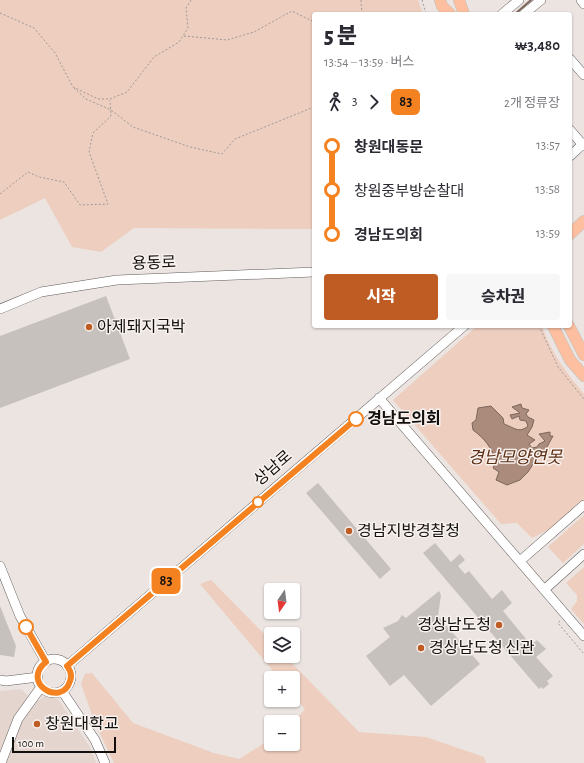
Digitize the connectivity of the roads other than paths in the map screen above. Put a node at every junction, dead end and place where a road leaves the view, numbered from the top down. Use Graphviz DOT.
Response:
graph roads {
  1 [pos="440,0"];
  2 [pos="448,0"];
  3 [pos="459,0"];
  4 [pos="465,0"];
  5 [pos="519,0"];
  6 [pos="541,0"];
  7 [pos="581,0"];
  8 [pos="584,4"];
  9 [pos="449,12"];
  10 [pos="451,12"];
  11 [pos="464,12"];
  12 [pos="465,12"];
  13 [pos="504,12"];
  14 [pos="529,12"];
  15 [pos="572,61"];
  16 [pos="584,75"];
  17 [pos="572,132"];
  18 [pos="584,145"];
  19 [pos="572,154"];
  20 [pos="584,221"];
  21 [pos="572,232"];
  22 [pos="312,272"];
  23 [pos="0,309"];
  24 [pos="462,328"];
  25 [pos="554,328"];
  26 [pos="569,328"];
  27 [pos="584,355"];
  28 [pos="584,358"];
  29 [pos="574,366"];
  30 [pos="584,376"];
  31 [pos="380,398"];
  32 [pos="584,505"];
  33 [pos="584,554"];
  34 [pos="520,561"];
  35 [pos="0,566"];
  36 [pos="544,590"];
  37 [pos="584,636"];
  38 [pos="46,662"];
  39 [pos="67,666"];
  40 [pos="38,677"];
  41 [pos="0,680"];
  42 [pos="41,687"];
  43 [pos="62,691"];
  44 [pos="1,763"];
  45 [pos="104,763"];
  1 -- 9 [label="main road"];
  2 -- 10 [label="main road"];
  3 -- 11 [label="main road"];
  4 -- 12 [label="main road"];
  5 -- 13 [label="street"];
  6 -- 14 [label="street"];
  7 -- 8 [label="street"];
  15 -- 16 [label="street"];
  17 -- 18 [label="street"];
  18 -- 19 [label="street"];
  20 -- 21 [label="main road"];
  22 -- 23 [label="street, 용동로"];
  24 -- 31 [label="street, 상남로"];
  25 -- 29 [label="main road"];
  26 -- 27 [label="main road"];
  28 -- 29 [label="street"];
  29 -- 30 [label="main road"];
  31 -- 34 [label="street"];
  31 -- 39 [label="street, 상남로"];
  32 -- 34 [label="street"];
  33 -- 36 [label="street"];
  34 -- 36 [label="street"];
  35 -- 38 [label="street"];
  36 -- 37 [label="street"];
  38 -- 39 [label="street"];
  38 -- 40 [label="street"];
  39 -- 43 [label="street"];
  40 -- 41 [label="street"];
  40 -- 42 [label="street"];
  42 -- 43 [label="street"];
  42 -- 44 [label="street"];
  43 -- 45 [label="street"];
}
